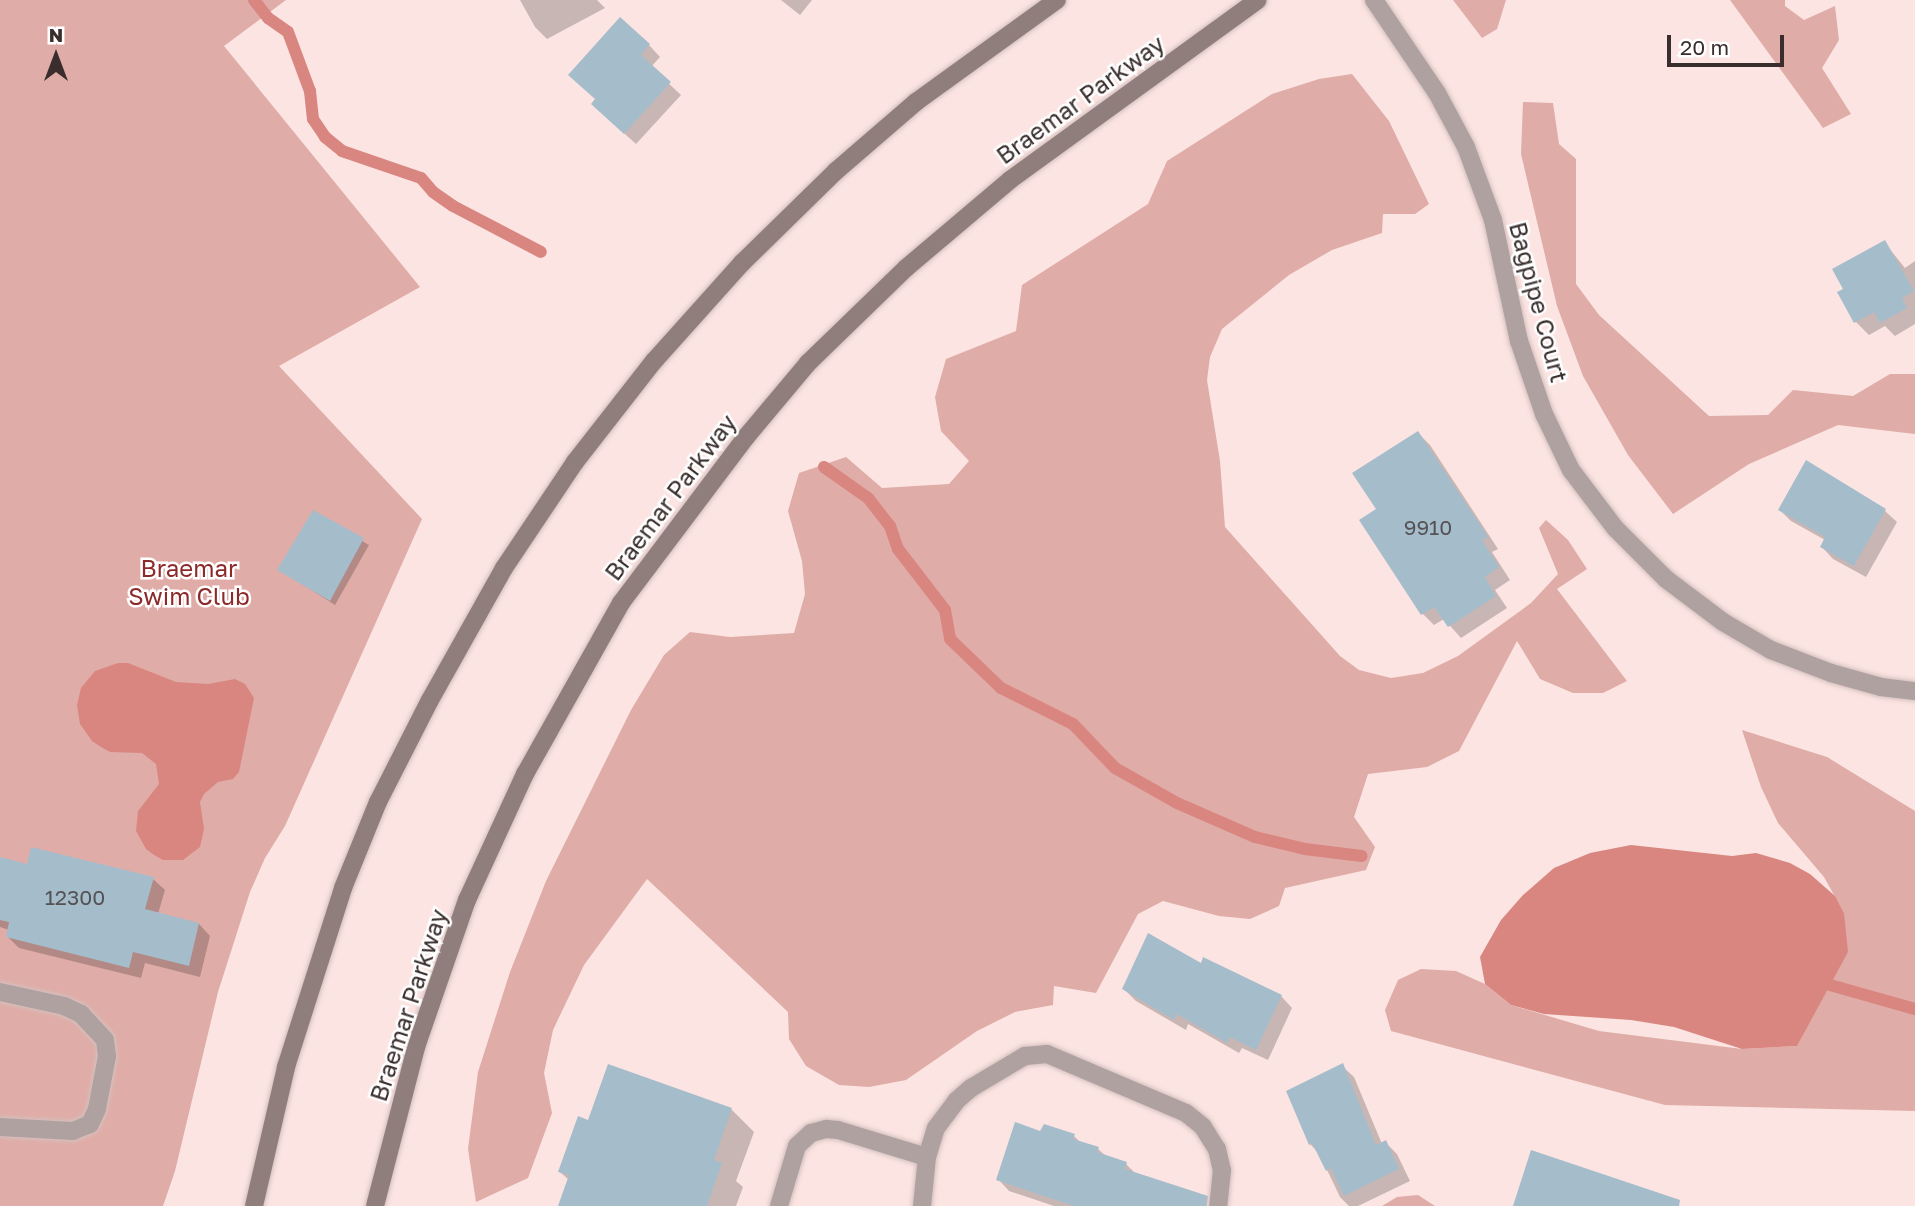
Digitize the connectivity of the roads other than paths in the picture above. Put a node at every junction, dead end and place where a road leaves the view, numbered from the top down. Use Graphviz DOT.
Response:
graph roads {
  1 [pos="1057,0"];
  2 [pos="1258,0"];
  3 [pos="1374,0"];
  4 [pos="1915,691"];
  5 [pos="0,992"];
  6 [pos="0,1127"];
  7 [pos="926,1157"];
  8 [pos="254,1206"];
  9 [pos="375,1206"];
  10 [pos="779,1206"];
  11 [pos="922,1206"];
  12 [pos="1218,1206"];
  1 -- 8 [label="street"];
  2 -- 9 [label="street, Braemar Parkway"];
  3 -- 4 [label="street, Bagpipe Court"];
  5 -- 6 [label="street"];
  7 -- 10 [label="street"];
  7 -- 11 [label="street"];
  7 -- 12 [label="street"];
}
